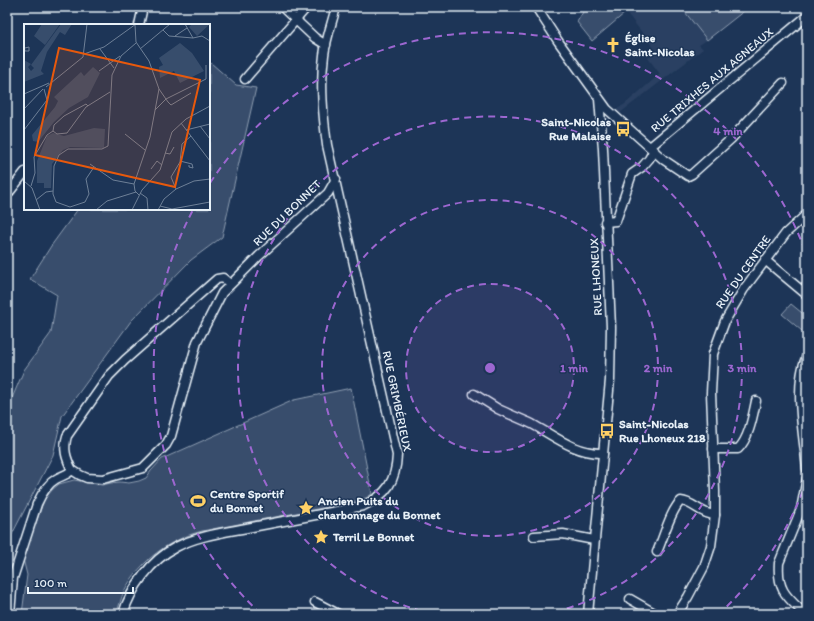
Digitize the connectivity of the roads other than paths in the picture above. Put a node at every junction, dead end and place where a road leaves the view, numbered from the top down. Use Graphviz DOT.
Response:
graph roads {
  1 [pos="143,7"];
  2 [pos="282,7"];
  3 [pos="307,7"];
  4 [pos="336,7"];
  5 [pos="536,7"];
  6 [pos="807,16"];
  7 [pos="296,20"];
  8 [pos="139,24"];
  9 [pos="326,45"];
  10 [pos="245,79"];
  11 [pos="783,83"];
  12 [pos="599,99"];
  13 [pos="652,148"];
  14 [pos="24,173"];
  15 [pos="336,179"];
  16 [pos="7,195"];
  17 [pos="807,214"];
  18 [pos="606,222"];
  19 [pos="765,260"];
  20 [pos="230,284"];
  21 [pos="806,293"];
  22 [pos="807,356"];
  23 [pos="474,394"];
  24 [pos="756,401"];
  25 [pos="713,449"];
  26 [pos="603,453"];
  27 [pos="807,469"];
  28 [pos="72,470"];
  29 [pos="807,478"];
  30 [pos="715,515"];
  31 [pos="534,536"];
  32 [pos="594,540"];
  33 [pos="657,552"];
  34 [pos="630,599"];
  35 [pos="315,602"];
  36 [pos="10,614"];
  37 [pos="122,614"];
  38 [pos="338,614"];
  39 [pos="588,614"];
  40 [pos="656,614"];
  41 [pos="677,614"];
  42 [pos="805,614"];
  1 -- 8 [label="street"];
  2 -- 7 [label="street"];
  3 -- 7 [label="street"];
  4 -- 9 [label="street, RUE DU BONNET"];
  5 -- 12 [label="street"];
  6 -- 13 [label="street, RUE TRIXHES AUX AGNEAUX"];
  7 -- 9 [label="street"];
  7 -- 10 [label="street"];
  9 -- 15 [label="street, RUE DU BONNET"];
  11 -- 13 [label="street"];
  12 -- 13 [label="street"];
  12 -- 18 [label="street, RUE LHONEUX"];
  13 -- 18 [label="street, RUE TRIXHES AUX AGNEAUX"];
  14 -- 16 [label="street"];
  15 -- 20 [label="street, RUE DU BONNET"];
  15 -- 37 [label="street, RUE GRIMBÉRIEUX"];
  17 -- 19 [label="street, RUE DU CENTRE"];
  18 -- 26 [label="street, RUE LHONEUX"];
  19 -- 21 [label="street"];
  19 -- 25 [label="street, RUE DU CENTRE"];
  20 -- 28 [label="street"];
  20 -- 28 [label="street, RUE DU BONNET"];
  22 -- 27 [label="street"];
  23 -- 26 [label="street"];
  24 -- 25 [label="street"];
  25 -- 30 [label="street, RUE DU CENTRE"];
  26 -- 32 [label="street, RUE LHONEUX"];
  28 -- 36 [label="street"];
  29 -- 42 [label="street"];
  30 -- 33 [label="street"];
  30 -- 41 [label="street, RUE DU CENTRE"];
  31 -- 32 [label="street"];
  32 -- 39 [label="street, RUE LHONEUX"];
  34 -- 40 [label="street"];
  35 -- 38 [label="street"];
}
